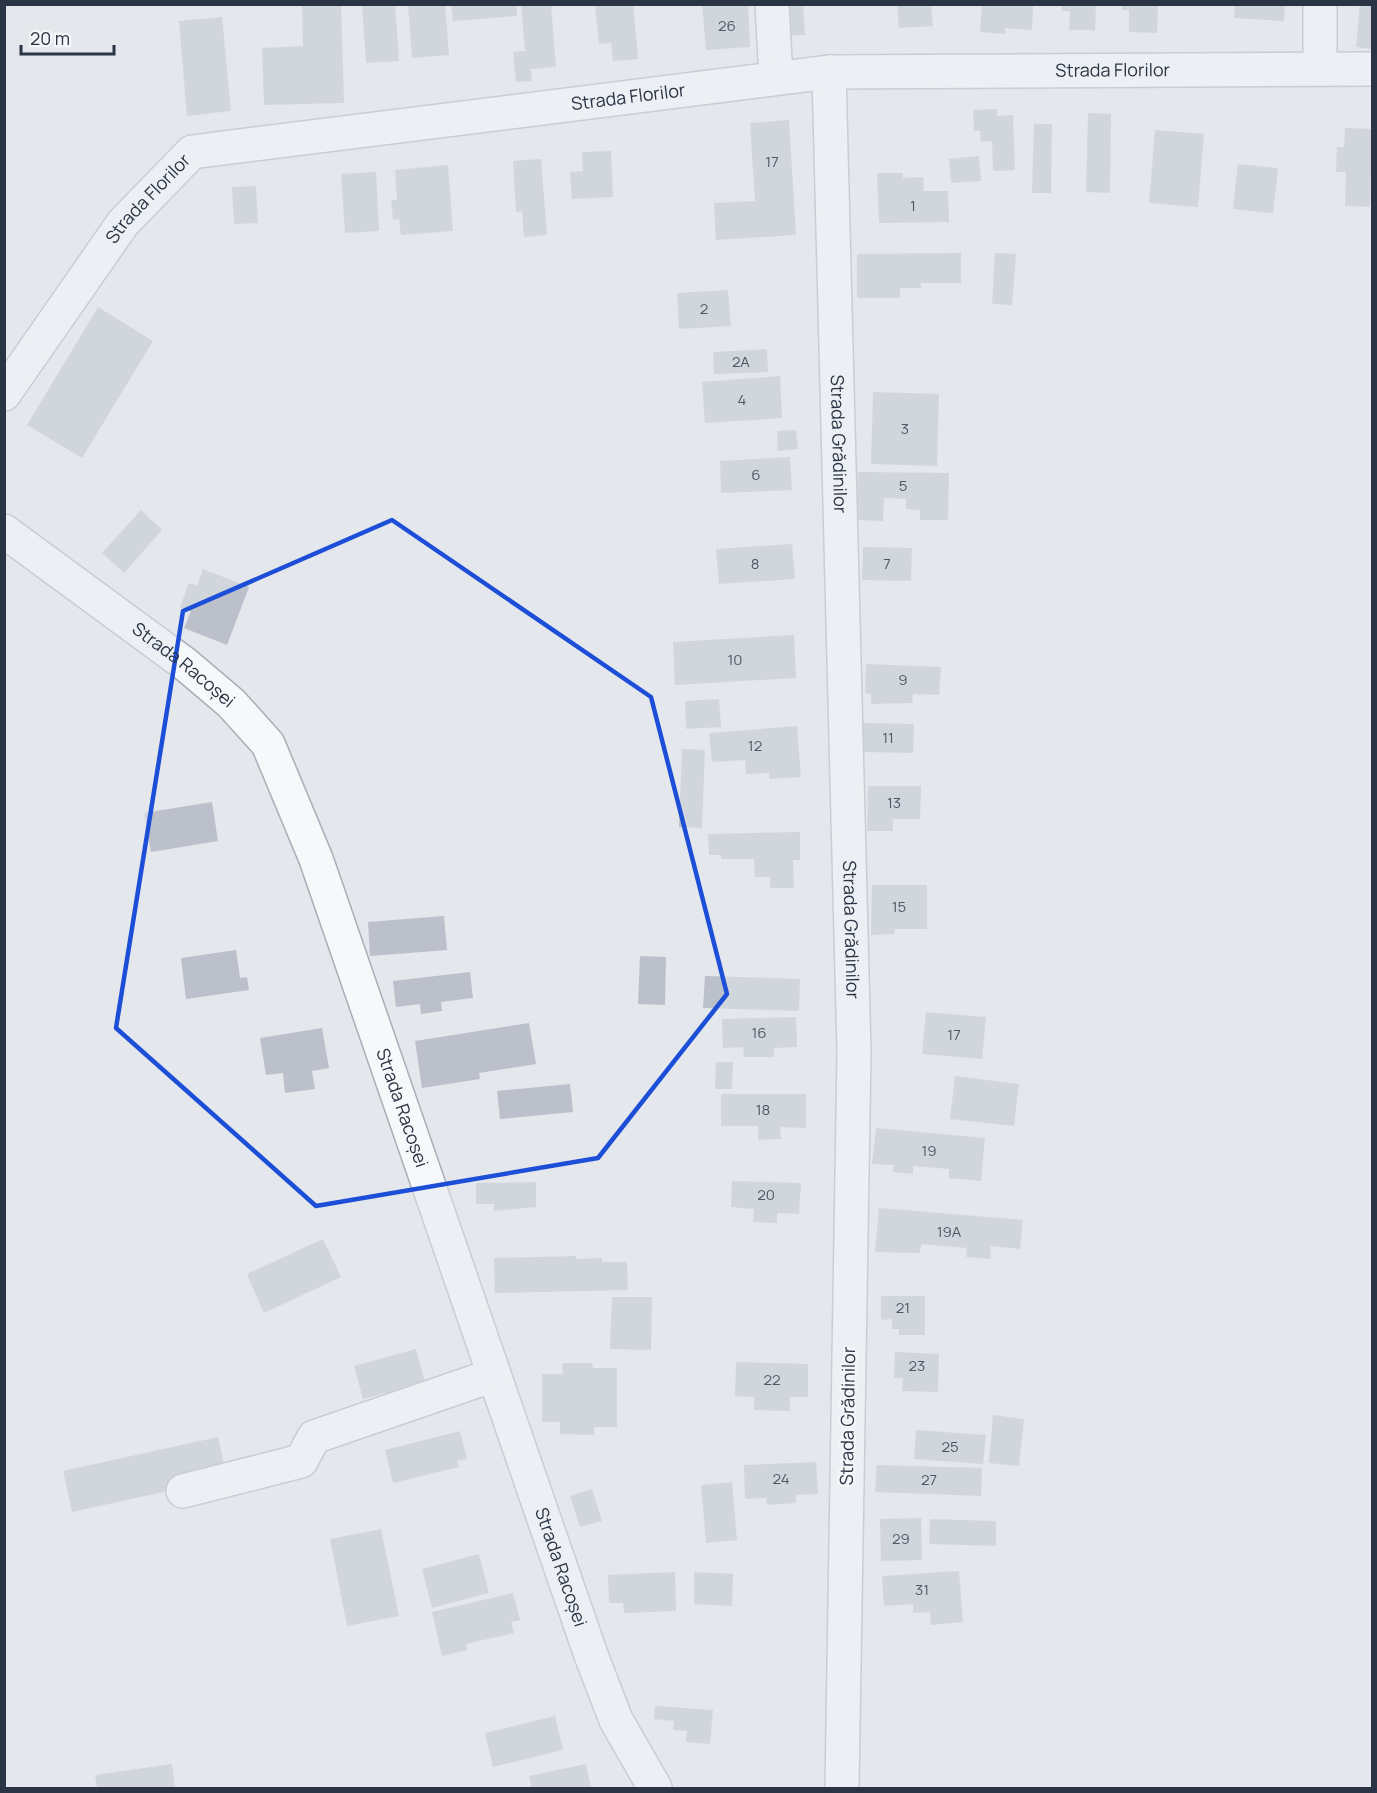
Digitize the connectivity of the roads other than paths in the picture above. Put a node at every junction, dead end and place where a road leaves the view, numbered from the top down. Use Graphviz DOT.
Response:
graph roads {
  1 [pos="772,4"];
  2 [pos="1320,4"];
  3 [pos="1320,68"];
  4 [pos="1372,69"];
  5 [pos="829,72"];
  6 [pos="776,78"];
  7 [pos="4,394"];
  8 [pos="4,531"];
  9 [pos="494,1375"];
  10 [pos="183,1491"];
  11 [pos="655,1788"];
  12 [pos="842,1788"];
  1 -- 6 [label="street"];
  2 -- 3 [label="street"];
  3 -- 4 [label="street, Strada Florilor"];
  3 -- 5 [label="street, Strada Florilor"];
  5 -- 6 [label="street, Strada Florilor"];
  5 -- 12 [label="street, Strada Grădinilor"];
  6 -- 7 [label="street, Strada Florilor"];
  8 -- 9 [label="street, Strada Racoșei"];
  9 -- 10 [label="street"];
  9 -- 11 [label="street, Strada Racoșei"];
}
